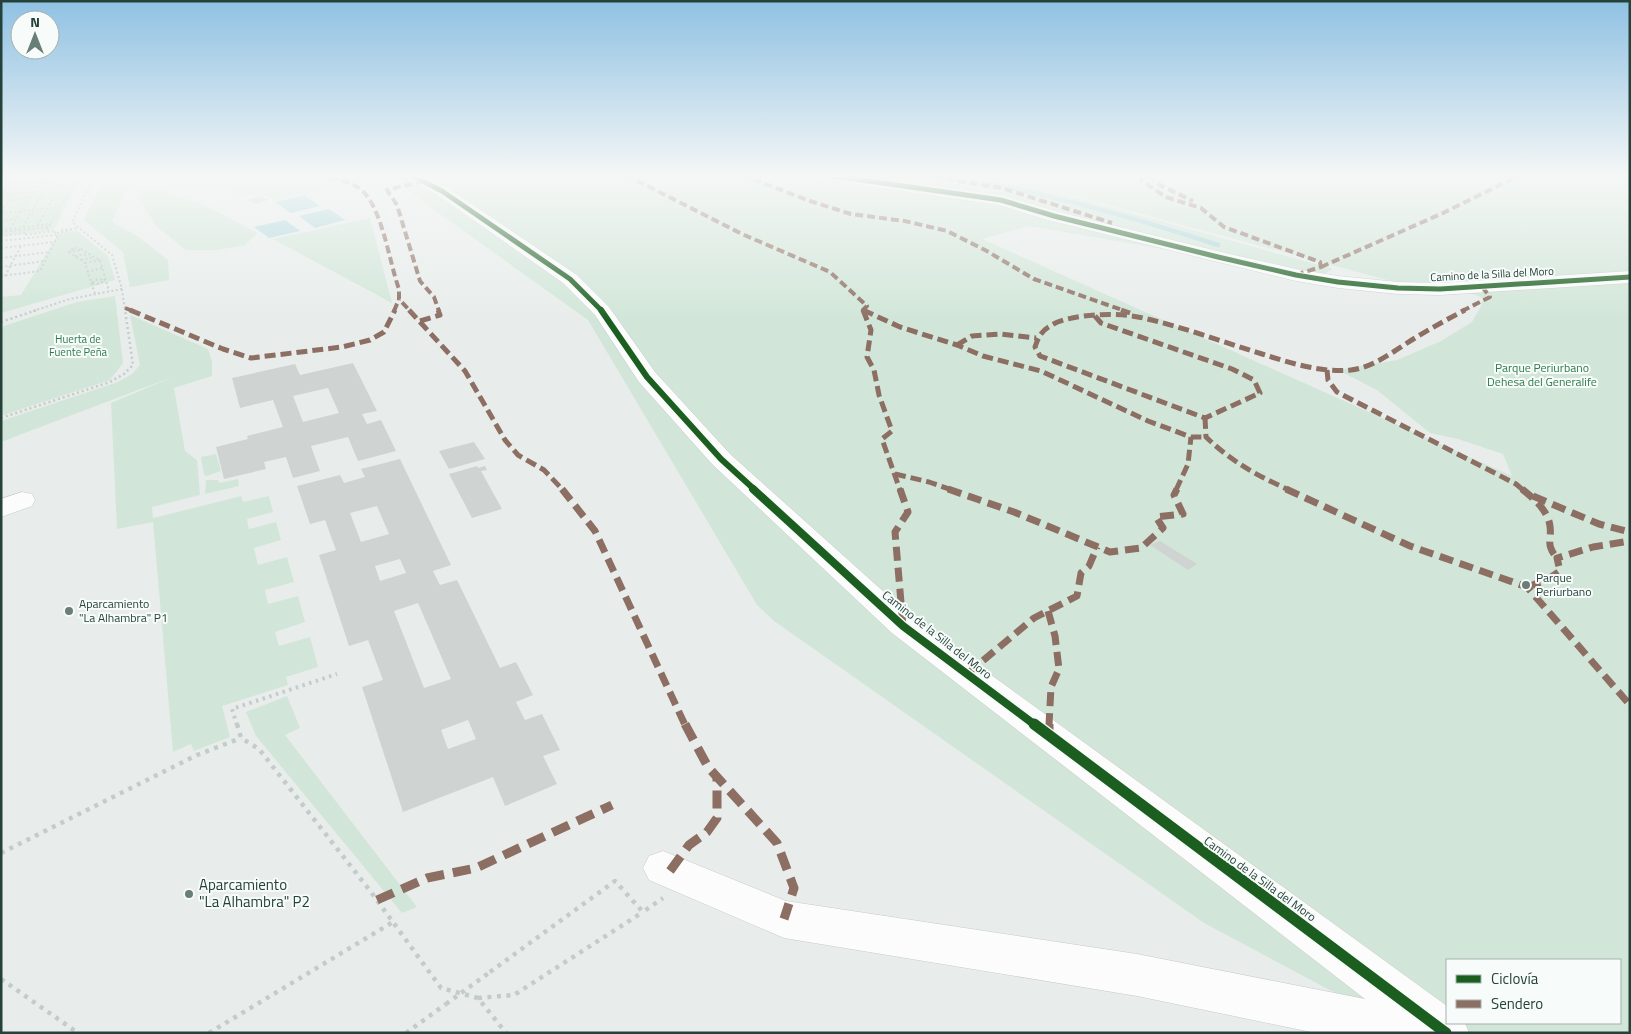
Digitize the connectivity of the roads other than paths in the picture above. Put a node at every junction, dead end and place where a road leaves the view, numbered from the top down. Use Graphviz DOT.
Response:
graph roads {
  1 [pos="489,223"];
  2 [pos="1089,223"];
  3 [pos="1630,277"];
  4 [pos="663,868"];
  5 [pos="1425,1033"];
  6 [pos="1446,1033"];
  1 -- 6 [label="street, Camino de la Silla del Moro"];
  2 -- 3 [label="street, Camino de la Silla del Moro"];
  4 -- 5 [label="street"];
}
